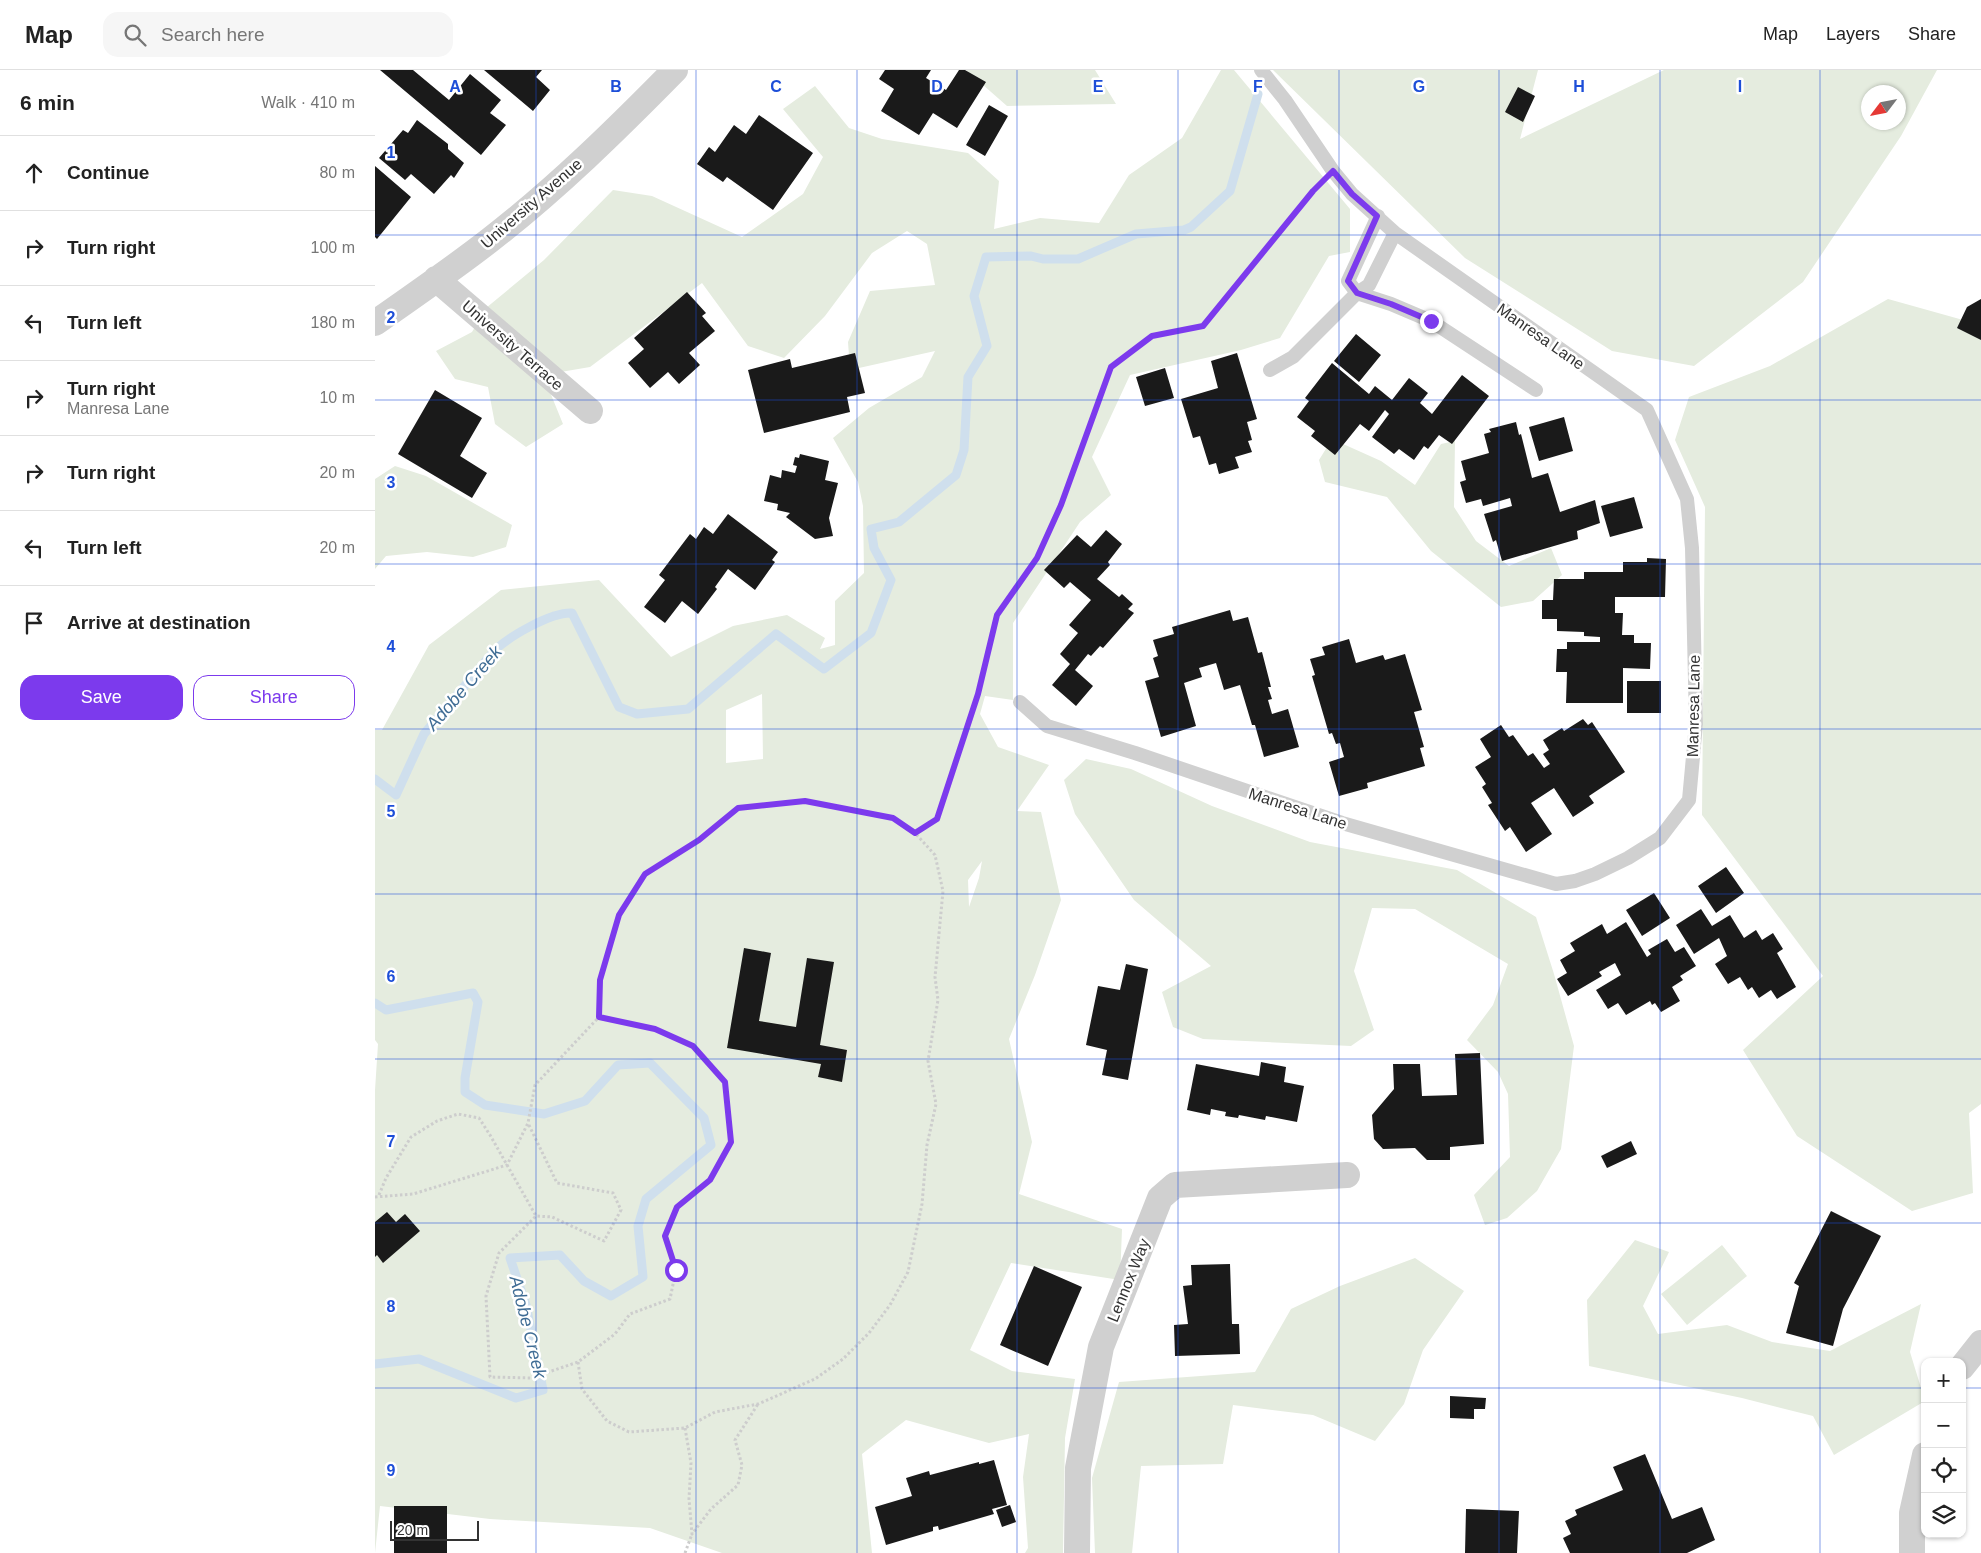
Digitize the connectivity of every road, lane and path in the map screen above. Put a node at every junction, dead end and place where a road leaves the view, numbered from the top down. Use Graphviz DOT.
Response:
graph roads {
  1 [pos="675,70"];
  2 [pos="1261,70"];
  3 [pos="1333,171"];
  4 [pos="1377,216"];
  5 [pos="1395,233"];
  6 [pos="436,280"];
  7 [pos="1357,293"];
  8 [pos="375,323"];
  9 [pos="1270,370"];
  10 [pos="1536,390"];
  11 [pos="590,411"];
  12 [pos="1020,702"];
  13 [pos="915,833"];
  14 [pos="599,1017"];
  15 [pos="529,1121"];
  16 [pos="507,1165"];
  17 [pos="1347,1175"];
  18 [pos="377,1196"];
  19 [pos="536,1216"];
  20 [pos="1981,1344"];
  21 [pos="578,1362"];
  22 [pos="1966,1363"];
  23 [pos="758,1404"];
  24 [pos="685,1428"];
  25 [pos="1921,1473"];
  26 [pos="692,1534"];
  27 [pos="685,1553"];
  28 [pos="1077,1553"];
  29 [pos="1912,1553"];
  1 -- 6 [label="street, University Avenue"];
  2 -- 3 [label="lane, Manresa Lane"];
  3 -- 4 [label="lane, Manresa Lane"];
  3 -- 13 [label="path"];
  4 -- 5 [label="lane, Manresa Lane"];
  4 -- 7 [label="lane"];
  5 -- 7 [label="lane"];
  5 -- 12 [label="lane, Manresa Lane"];
  6 -- 8 [label="street, University Avenue"];
  6 -- 11 [label="street, University Terrace"];
  7 -- 9 [label="lane"];
  7 -- 10 [label="lane"];
  13 -- 14 [label="path"];
  13 -- 23 [label="path"];
  14 -- 15 [label="path"];
  14 -- 21 [label="path"];
  15 -- 16 [label="path"];
  15 -- 19 [label="path"];
  16 -- 18 [label="path"];
  16 -- 18 [label="path"];
  16 -- 19 [label="path"];
  17 -- 28 [label="street, Lennox Way"];
  19 -- 21 [label="path"];
  20 -- 22 [label="street"];
  21 -- 24 [label="path"];
  23 -- 24 [label="path"];
  23 -- 26 [label="path"];
  24 -- 26 [label="path"];
  25 -- 29 [label="street"];
  26 -- 27 [label="path"];
}
